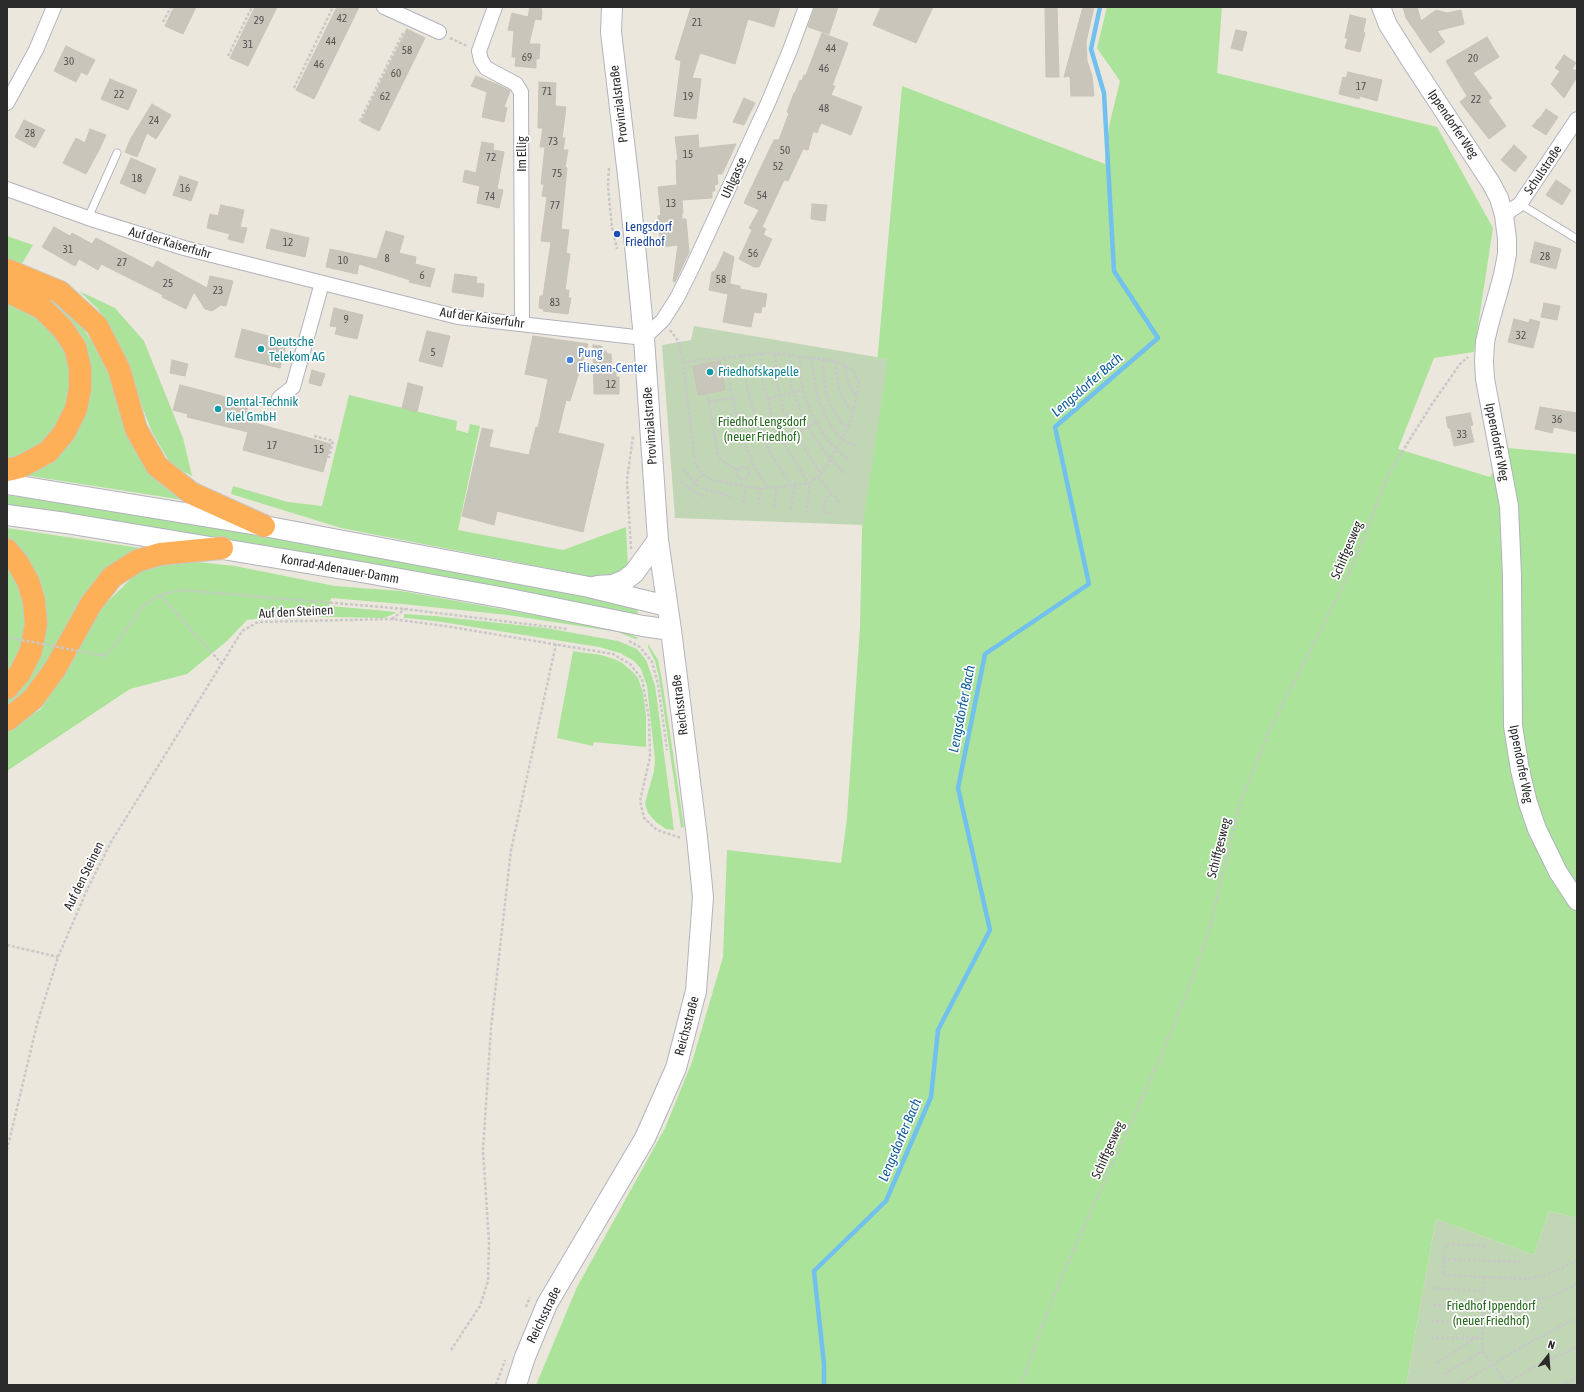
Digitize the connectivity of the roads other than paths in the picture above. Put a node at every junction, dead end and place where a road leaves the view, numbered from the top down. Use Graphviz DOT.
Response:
graph roads {
  1 [pos="54,7"];
  2 [pos="384,7"];
  3 [pos="495,7"];
  4 [pos="612,7"];
  5 [pos="806,7"];
  6 [pos="1380,7"];
  7 [pos="439,32"];
  8 [pos="7,103"];
  9 [pos="1577,119"];
  10 [pos="117,153"];
  11 [pos="7,189"];
  12 [pos="1520,204"];
  13 [pos="1504,215"];
  14 [pos="88,218"];
  15 [pos="1577,239"];
  16 [pos="7,270"];
  17 [pos="322,283"];
  18 [pos="7,291"];
  19 [pos="522,324"];
  20 [pos="644,338"];
  21 [pos="279,398"];
  22 [pos="7,470"];
  23 [pos="7,484"];
  24 [pos="7,515"];
  25 [pos="264,526"];
  26 [pos="658,540"];
  27 [pos="222,548"];
  28 [pos="7,550"];
  29 [pos="589,587"];
  30 [pos="667,606"];
  31 [pos="671,630"];
  32 [pos="7,688"];
  33 [pos="7,720"];
  34 [pos="1577,901"];
  35 [pos="516,1385"];
  1 -- 8 [label="street"];
  2 -- 7 [label="street"];
  3 -- 19 [label="street, Im Ellig"];
  4 -- 20 [label="main road, Provinzialstraße"];
  5 -- 20 [label="street, Uhlgasse"];
  6 -- 13 [label="street, Ippendorfer Weg"];
  9 -- 12 [label="street, Schulstraße"];
  10 -- 14 [label="lane"];
  11 -- 14 [label="street, Auf der Kaiserfuhr"];
  12 -- 13 [label="street, Schulstraße"];
  12 -- 15 [label="lane"];
  13 -- 34 [label="street, Ippendorfer Weg"];
  14 -- 17 [label="street, Auf der Kaiserfuhr"];
  16 -- 25 [label="highway"];
  17 -- 19 [label="street, Auf der Kaiserfuhr"];
  17 -- 21 [label="street"];
  18 -- 22 [label="highway"];
  19 -- 20 [label="street, Auf der Kaiserfuhr"];
  20 -- 26 [label="main road, Provinzialstraße"];
  23 -- 25 [label="main road"];
  24 -- 27 [label="main road, Konrad-Adenauer-Damm"];
  25 -- 29 [label="main road"];
  26 -- 29 [label="main road"];
  26 -- 30 [label="main road, Provinzialstraße"];
  27 -- 31 [label="main road, Konrad-Adenauer-Damm"];
  27 -- 33 [label="highway"];
  28 -- 32 [label="highway"];
  29 -- 30 [label="main road"];
  30 -- 31 [label="main road, Provinzialstraße"];
  31 -- 35 [label="main road, Reichsstraße"];
}
